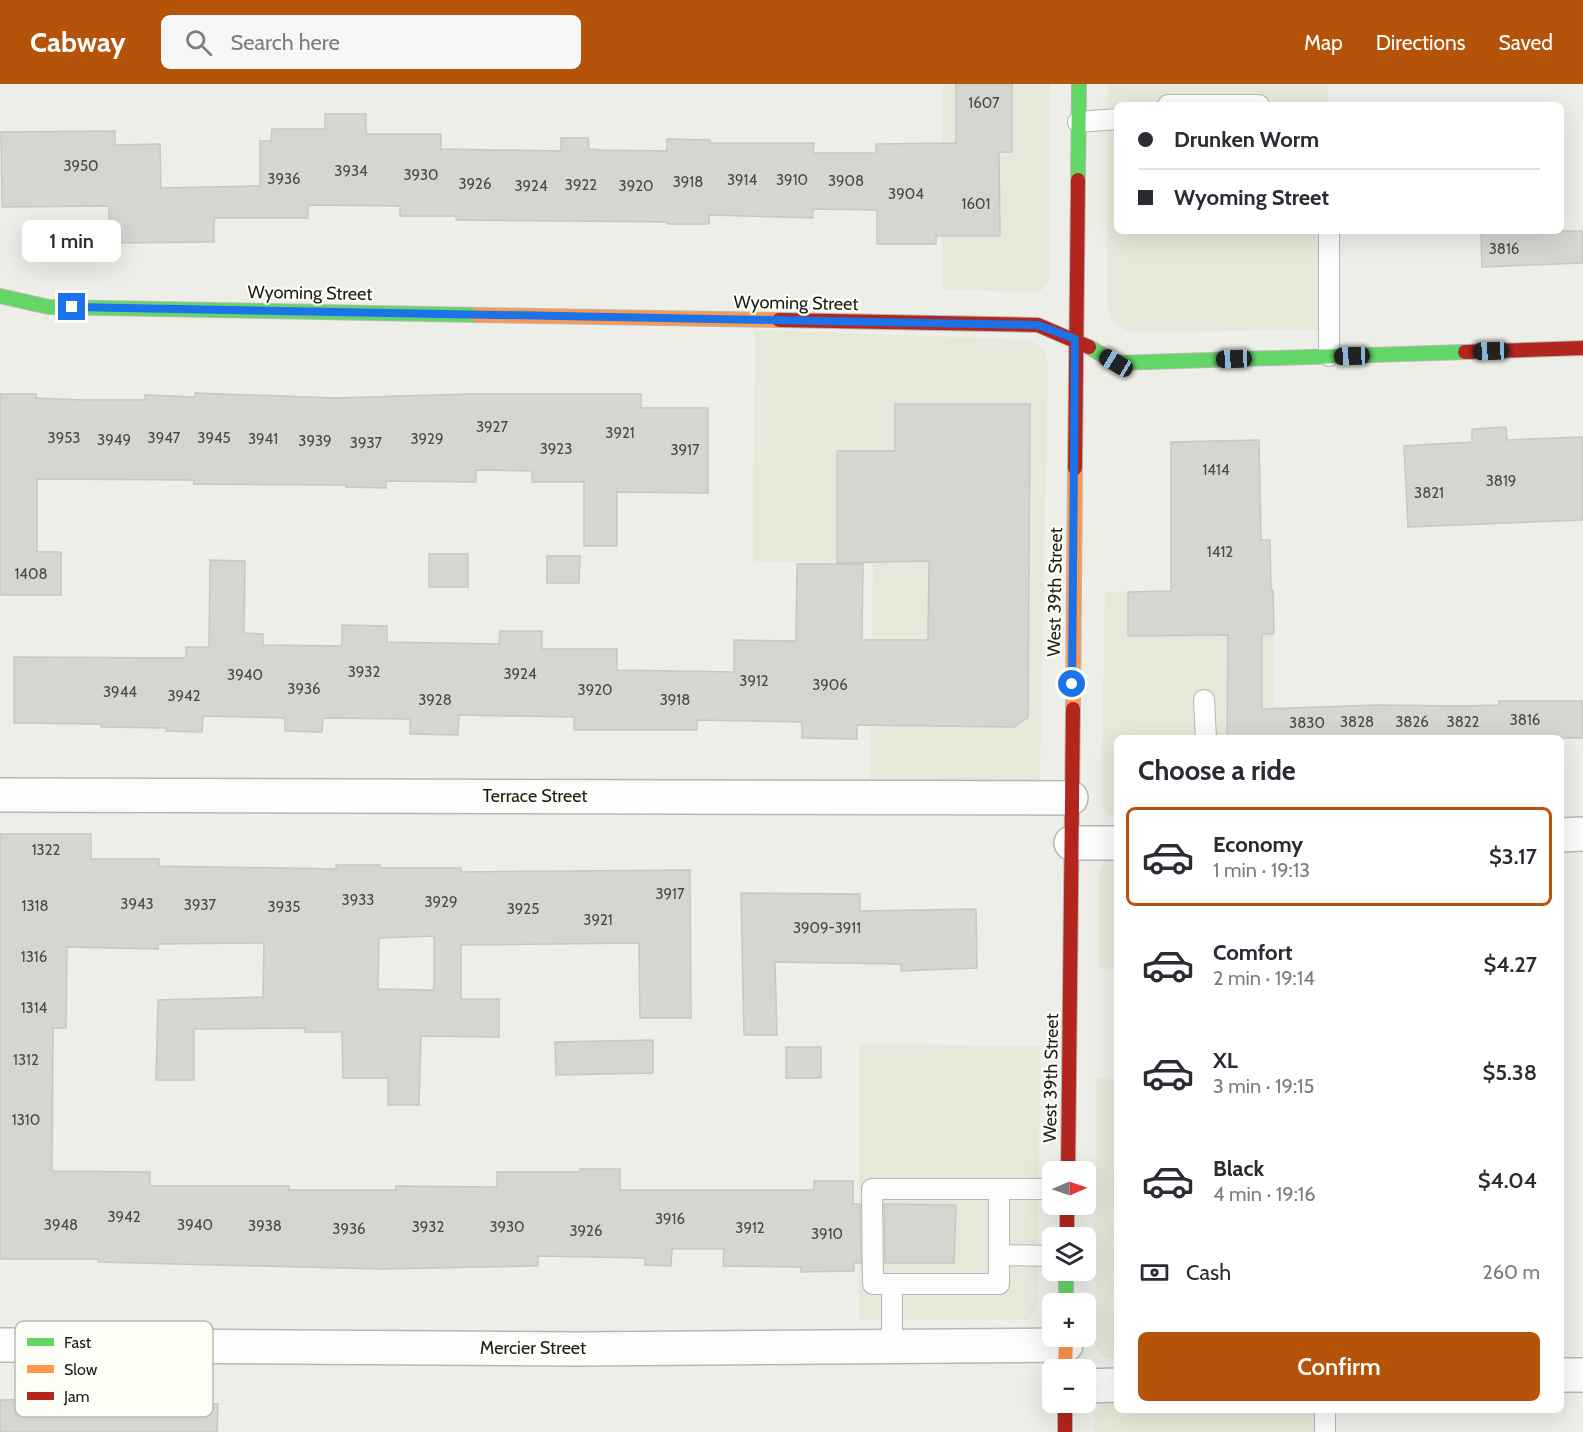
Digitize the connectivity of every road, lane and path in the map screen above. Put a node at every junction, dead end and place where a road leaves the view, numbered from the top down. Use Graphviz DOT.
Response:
graph roads {
  1 [pos="1079,84"];
  2 [pos="1114,119"];
  3 [pos="1078,122"];
  4 [pos="1329,234"];
  5 [pos="0,296"];
  6 [pos="1075,339"];
  7 [pos="1583,348"];
  8 [pos="1329,356"];
  9 [pos="1204,700"];
  10 [pos="1206,735"];
  11 [pos="0,795"];
  12 [pos="1071,798"];
  13 [pos="1583,834"];
  14 [pos="1564,835"];
  15 [pos="1071,843"];
  16 [pos="1114,843"];
  17 [pos="1068,1161"];
  18 [pos="999,1189"];
  19 [pos="1042,1189"];
  20 [pos="999,1255"];
  21 [pos="1042,1256"];
  22 [pos="892,1285"];
  23 [pos="0,1345"];
  24 [pos="15,1345"];
  25 [pos="213,1346"];
  26 [pos="892,1346"];
  27 [pos="1066,1350"];
  28 [pos="1564,1375"];
  29 [pos="1583,1375"];
  30 [pos="1114,1385"];
  31 [pos="1096,1386"];
  32 [pos="1065,1413"];
  33 [pos="1325,1413"];
  34 [pos="1065,1432"];
  35 [pos="1325,1432"];
  1 -- 3 [label="street, West 39th Street"];
  2 -- 3 [label="lane"];
  3 -- 6 [label="street, West 39th Street"];
  4 -- 8 [label="lane"];
  5 -- 6 [label="street, Wyoming Street"];
  6 -- 8 [label="street, Wyoming Street"];
  6 -- 12 [label="street, West 39th Street"];
  7 -- 8 [label="street, Wyoming Street"];
  9 -- 10 [label="lane"];
  11 -- 12 [label="street, Terrace Street"];
  12 -- 15 [label="street, West 39th Street"];
  13 -- 14 [label="street"];
  15 -- 16 [label="street"];
  15 -- 17 [label="street, West 39th Street"];
  18 -- 19 [label="lane"];
  18 -- 20 [label="lane"];
  18 -- 22 [label="lane"];
  20 -- 21 [label="lane"];
  20 -- 22 [label="lane"];
  22 -- 26 [label="lane"];
  23 -- 24 [label="street, Mercier Street"];
  25 -- 26 [label="street, Mercier Street"];
  26 -- 27 [label="street, Mercier Street"];
  28 -- 29 [label="street"];
  30 -- 31 [label="street"];
  32 -- 34 [label="street"];
  33 -- 35 [label="lane"];
}
